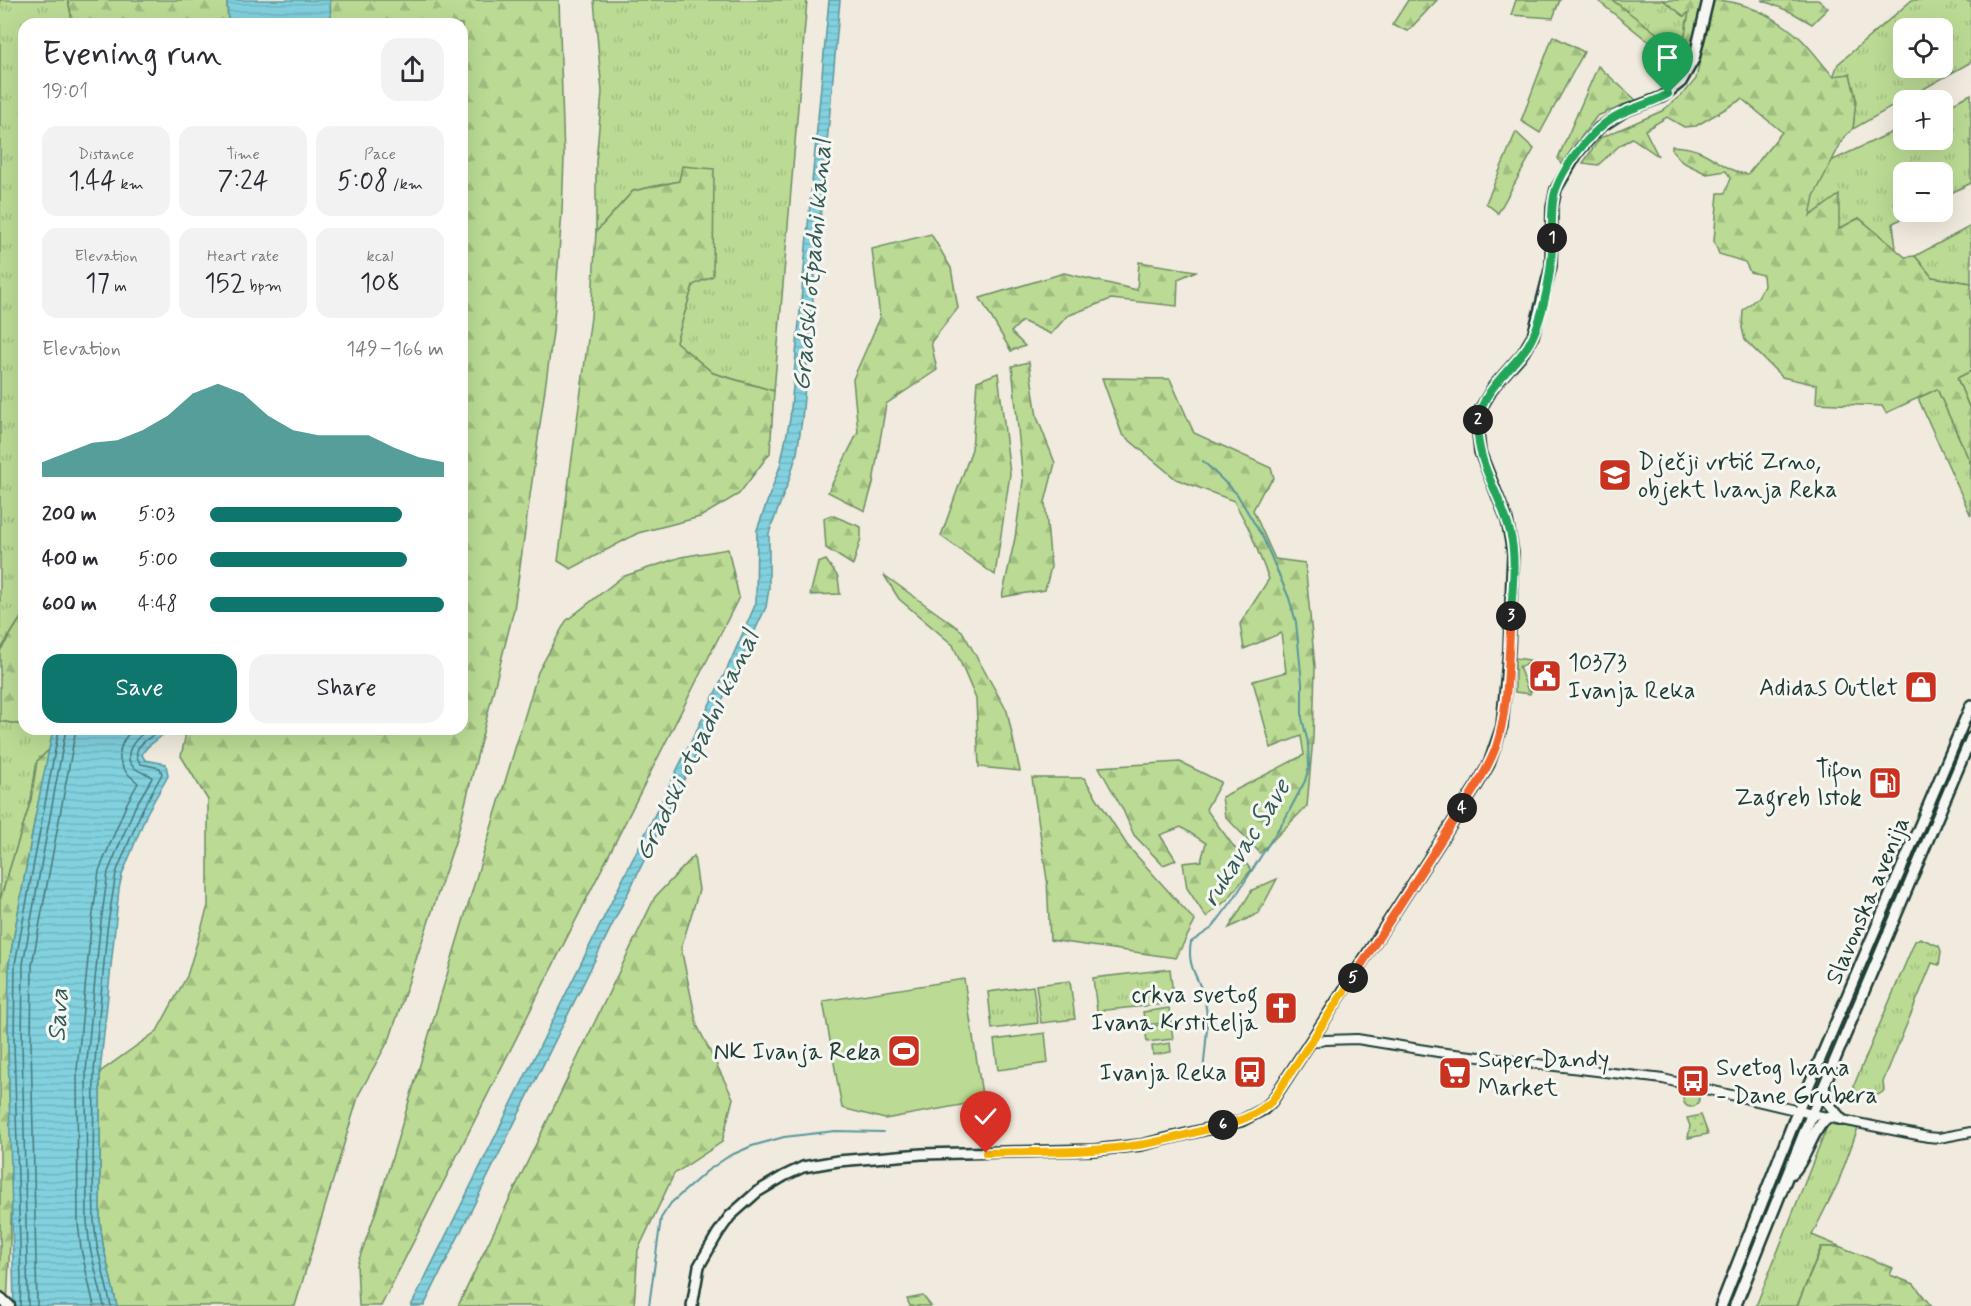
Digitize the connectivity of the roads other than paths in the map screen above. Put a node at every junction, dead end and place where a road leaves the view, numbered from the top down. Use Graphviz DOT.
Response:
graph roads {
  1 [pos="1708,0"];
  2 [pos="1971,705"];
  3 [pos="1971,738"];
  4 [pos="1311,1043"];
  5 [pos="1824,1086"];
  6 [pos="1798,1111"];
  7 [pos="1812,1114"];
  8 [pos="1828,1118"];
  9 [pos="1842,1120"];
  10 [pos="1971,1132"];
  11 [pos="1785,1180"];
  12 [pos="0,1298"];
  13 [pos="1723,1301"];
  14 [pos="9,1306"];
  15 [pos="692,1306"];
  16 [pos="1715,1306"];
  17 [pos="1735,1306"];
  1 -- 4 [label="main road"];
  2 -- 6 [label="main road, Slavonska avenija"];
  3 -- 5 [label="main road, Slavonska avenija"];
  4 -- 6 [label="street"];
  4 -- 15 [label="main road"];
  5 -- 7 [label="main road, Slavonska avenija"];
  5 -- 9 [label="main road"];
  6 -- 7 [label="street"];
  6 -- 13 [label="highway"];
  7 -- 8 [label="street"];
  7 -- 11 [label="highway"];
  8 -- 9 [label="street"];
  8 -- 11 [label="highway"];
  9 -- 10 [label="street"];
  11 -- 17 [label="highway"];
  12 -- 14 [label="highway"];
  13 -- 16 [label="highway"];
}
